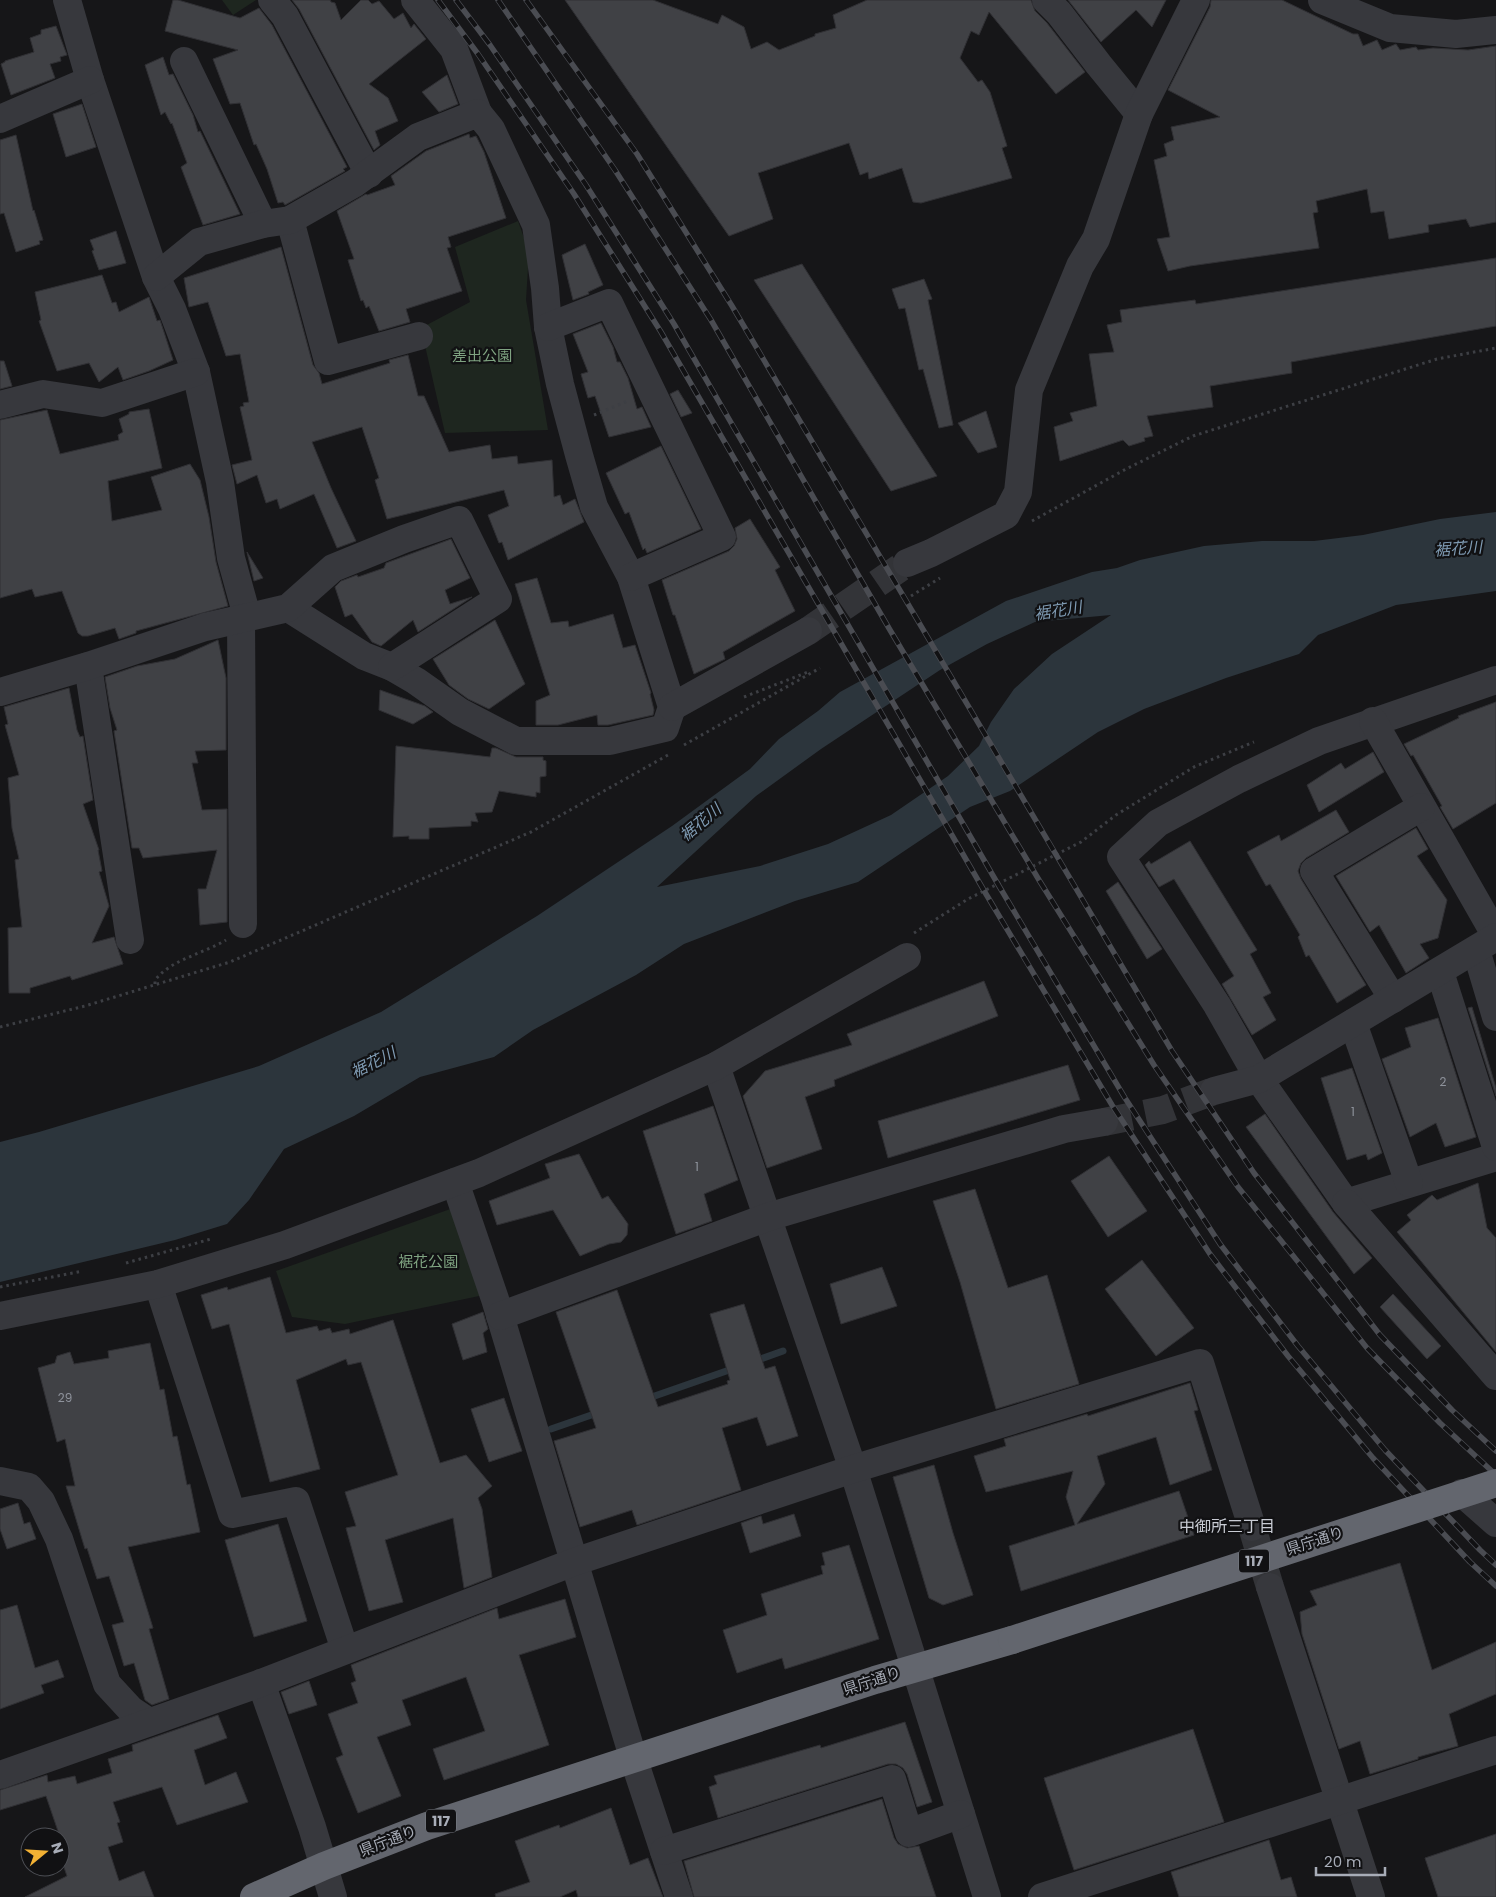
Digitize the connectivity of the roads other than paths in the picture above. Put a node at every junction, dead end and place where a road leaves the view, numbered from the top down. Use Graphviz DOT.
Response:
graph roads {
  1 [pos="67,0"];
  2 [pos="272,0"];
  3 [pos="415,0"];
  4 [pos="1046,0"];
  5 [pos="1196,0"];
  6 [pos="1322,0"];
  7 [pos="1496,30"];
  8 [pos="184,61"];
  9 [pos="90,80"];
  10 [pos="478,113"];
  11 [pos="1139,114"];
  12 [pos="0,119"];
  13 [pos="369,174"];
  14 [pos="290,220"];
  15 [pos="263,224"];
  16 [pos="156,277"];
  17 [pos="548,327"];
  18 [pos="419,336"];
  19 [pos="196,372"];
  20 [pos="0,405"];
  21 [pos="907,563"];
  22 [pos="631,577"];
  23 [pos="288,608"];
  24 [pos="244,617"];
  25 [pos="808,632"];
  26 [pos="88,666"];
  27 [pos="392,667"];
  28 [pos="1496,680"];
  29 [pos="0,692"];
  30 [pos="672,707"];
  31 [pos="1373,721"];
  32 [pos="1421,806"];
  33 [pos="243,924"];
  34 [pos="130,940"];
  35 [pos="1489,941"];
  36 [pos="909,946"];
  37 [pos="1440,972"];
  38 [pos="1393,999"];
  39 [pos="1496,1017"];
  40 [pos="1353,1023"];
  41 [pos="716,1066"];
  42 [pos="1259,1079"];
  43 [pos="1214,1091"];
  44 [pos="1104,1122"];
  45 [pos="1496,1147"];
  46 [pos="1496,1157"];
  47 [pos="455,1182"];
  48 [pos="1409,1184"];
  49 [pos="1346,1203"];
  50 [pos="768,1217"];
  51 [pos="158,1284"];
  52 [pos="0,1316"];
  53 [pos="500,1316"];
  54 [pos="1496,1376"];
  55 [pos="853,1469"];
  56 [pos="0,1481"];
  57 [pos="1496,1483"];
  58 [pos="1462,1494"];
  59 [pos="1496,1523"];
  60 [pos="1252,1527"];
  61 [pos="574,1562"];
  62 [pos="1270,1587"];
  63 [pos="345,1650"];
  64 [pos="916,1667"];
  65 [pos="261,1683"];
  66 [pos="149,1722"];
  67 [pos="1496,1750"];
  68 [pos="633,1758"];
  69 [pos="0,1775"];
  70 [pos="1339,1800"];
  71 [pos="961,1814"];
  72 [pos="664,1851"];
  73 [pos="324,1866"];
  74 [pos="254,1897"];
  75 [pos="333,1897"];
  76 [pos="679,1897"];
  77 [pos="987,1897"];
  78 [pos="1042,1897"];
  79 [pos="1371,1897"];
  1 -- 9 [label="street"];
  2 -- 13 [label="street"];
  3 -- 10 [label="street"];
  4 -- 11 [label="street"];
  5 -- 11 [label="street"];
  6 -- 7 [label="street"];
  8 -- 15 [label="street"];
  9 -- 12 [label="street"];
  9 -- 16 [label="street"];
  10 -- 13 [label="street"];
  10 -- 17 [label="street"];
  11 -- 21 [label="street"];
  13 -- 14 [label="street"];
  14 -- 15 [label="street"];
  14 -- 18 [label="street"];
  15 -- 16 [label="street"];
  16 -- 19 [label="street"];
  17 -- 22 [label="street"];
  17 -- 22 [label="street"];
  19 -- 20 [label="street"];
  19 -- 24 [label="street"];
  22 -- 30 [label="street"];
  23 -- 24 [label="street"];
  23 -- 27 [label="street"];
  23 -- 27 [label="street"];
  24 -- 26 [label="street"];
  24 -- 33 [label="street"];
  25 -- 30 [label="street"];
  26 -- 29 [label="street"];
  26 -- 34 [label="street"];
  27 -- 30 [label="street"];
  28 -- 31 [label="street"];
  31 -- 32 [label="street"];
  31 -- 42 [label="street"];
  32 -- 35 [label="street"];
  32 -- 38 [label="street"];
  35 -- 37 [label="street"];
  35 -- 39 [label="street"];
  36 -- 41 [label="street"];
  37 -- 38 [label="street"];
  37 -- 45 [label="street"];
  38 -- 40 [label="street"];
  40 -- 42 [label="street"];
  40 -- 48 [label="street"];
  41 -- 47 [label="street"];
  41 -- 50 [label="street"];
  42 -- 43 [label="street"];
  42 -- 49 [label="street"];
  44 -- 50 [label="street"];
  46 -- 48 [label="street"];
  47 -- 51 [label="street"];
  47 -- 53 [label="street"];
  48 -- 49 [label="street"];
  49 -- 54 [label="street"];
  50 -- 53 [label="street"];
  50 -- 55 [label="street"];
  51 -- 52 [label="street"];
  51 -- 63 [label="street"];
  53 -- 61 [label="street"];
  55 -- 60 [label="street"];
  55 -- 61 [label="street"];
  55 -- 64 [label="street"];
  56 -- 66 [label="street"];
  57 -- 58 [label="highway, 県庁通り / 117, bridge"];
  58 -- 59 [label="street"];
  58 -- 64 [label="highway, 県庁通り / 117, bridge"];
  61 -- 63 [label="street"];
  61 -- 68 [label="street"];
  62 -- 70 [label="street"];
  63 -- 65 [label="street"];
  64 -- 68 [label="highway, 県庁通り / 117"];
  64 -- 71 [label="street"];
  65 -- 66 [label="street"];
  65 -- 73 [label="street"];
  66 -- 69 [label="street"];
  67 -- 70 [label="street"];
  68 -- 72 [label="street"];
  68 -- 73 [label="highway, 県庁通り / 117"];
  70 -- 78 [label="street"];
  70 -- 79 [label="street"];
  71 -- 72 [label="street"];
  71 -- 77 [label="street"];
  72 -- 76 [label="street"];
  73 -- 74 [label="highway, 県庁通り / 117"];
  73 -- 75 [label="street"];
}
